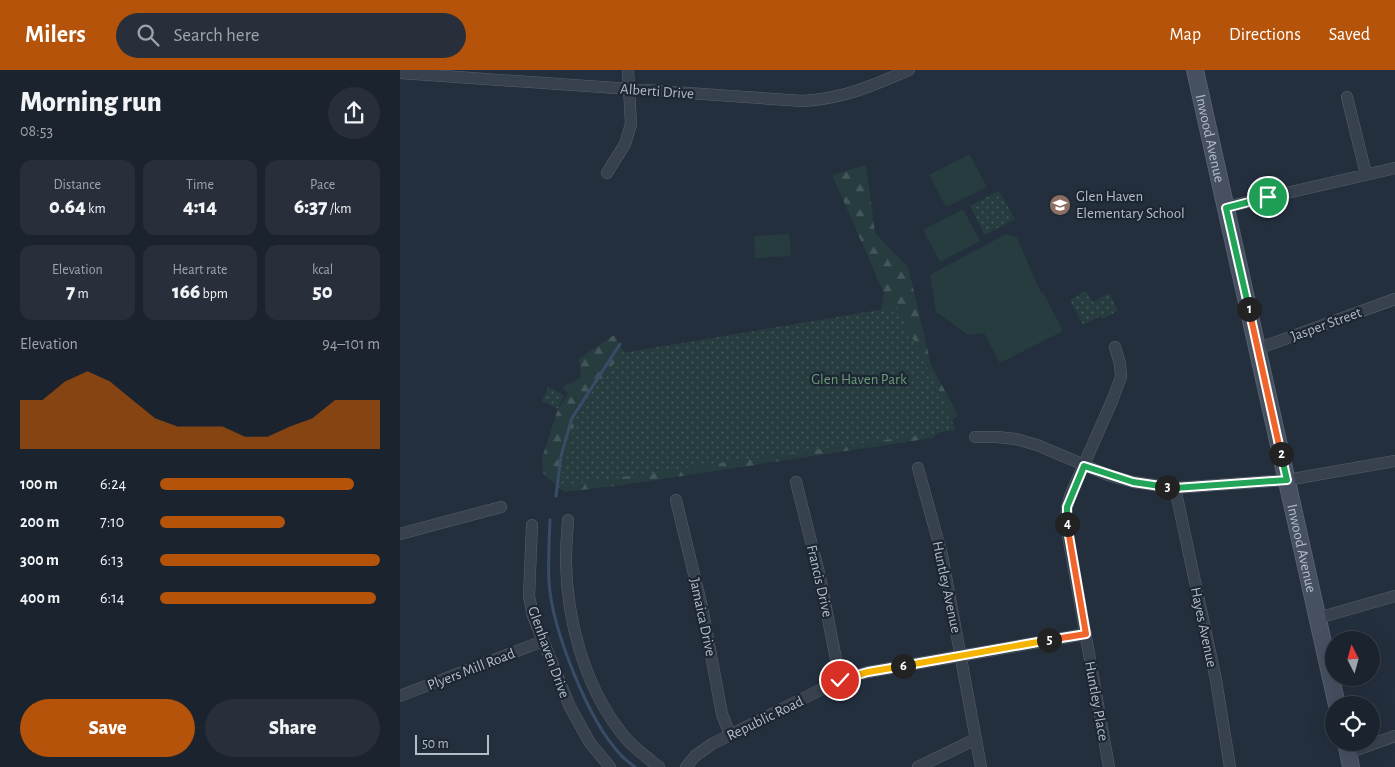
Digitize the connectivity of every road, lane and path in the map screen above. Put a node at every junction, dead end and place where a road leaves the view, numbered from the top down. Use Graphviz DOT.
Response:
graph roads {
  1 [pos="628,70"];
  2 [pos="909,70"];
  3 [pos="1195,70"];
  4 [pos="400,73"];
  5 [pos="512,75"];
  6 [pos="630,89"];
  7 [pos="1347,97"];
  8 [pos="1395,168"];
  9 [pos="607,173"];
  10 [pos="1366,174"];
  11 [pos="1226,208"];
  12 [pos="1395,299"];
  13 [pos="1116,347"];
  14 [pos="1258,349"];
  15 [pos="976,437"];
  16 [pos="1395,461"];
  17 [pos="1084,466"];
  18 [pos="918,468"];
  19 [pos="1287,480"];
  20 [pos="796,482"];
  21 [pos="1175,488"];
  22 [pos="676,500"];
  23 [pos="501,507"];
  24 [pos="568,520"];
  25 [pos="532,525"];
  26 [pos="400,534"];
  27 [pos="1395,596"];
  28 [pos="1318,618"];
  29 [pos="1086,634"];
  30 [pos="543,641"];
  31 [pos="961,656"];
  32 [pos="840,680"];
  33 [pos="400,696"];
  34 [pos="1336,696"];
  35 [pos="730,735"];
  36 [pos="1395,736"];
  37 [pos="976,739"];
  38 [pos="1348,754"];
  39 [pos="610,767"];
  40 [pos="659,767"];
  41 [pos="686,767"];
  42 [pos="918,767"];
  43 [pos="981,767"];
  44 [pos="1109,767"];
  45 [pos="1230,767"];
  1 -- 6 [label="street"];
  2 -- 6 [label="street, Alberti Drive"];
  3 -- 11 [label="street, Inwood Avenue"];
  4 -- 5 [label="street, Alberti Drive"];
  5 -- 6 [label="street, Alberti Drive"];
  6 -- 9 [label="street"];
  7 -- 10 [label="street"];
  8 -- 10 [label="street"];
  10 -- 11 [label="street"];
  11 -- 14 [label="street, Inwood Avenue"];
  12 -- 14 [label="street, Jasper Street"];
  13 -- 17 [label="street, Huntley Place"];
  14 -- 19 [label="street, Inwood Avenue"];
  15 -- 17 [label="street"];
  16 -- 19 [label="street"];
  17 -- 21 [label="street"];
  17 -- 29 [label="street, Huntley Place"];
  18 -- 31 [label="street, Huntley Avenue"];
  19 -- 21 [label="street"];
  19 -- 28 [label="street, Inwood Avenue"];
  20 -- 32 [label="street, Francis Drive"];
  21 -- 45 [label="street, Hayes Avenue"];
  22 -- 35 [label="street, Jamaica Drive"];
  23 -- 26 [label="street"];
  24 -- 40 [label="street, Glenhaven Drive"];
  25 -- 30 [label="street, Glenhaven Drive"];
  27 -- 28 [label="street"];
  28 -- 34 [label="street, Inwood Avenue"];
  29 -- 31 [label="street, Republic Road"];
  29 -- 44 [label="street, Huntley Place"];
  30 -- 33 [label="street, Plyers Mill Road"];
  30 -- 39 [label="street, Glenhaven Drive"];
  31 -- 32 [label="street, Republic Road"];
  31 -- 37 [label="street, Huntley Avenue"];
  32 -- 35 [label="street, Republic Road"];
  35 -- 41 [label="street, Republic Road"];
  36 -- 38 [label="street"];
  37 -- 42 [label="street"];
  37 -- 43 [label="street, Huntley Avenue"];
}
